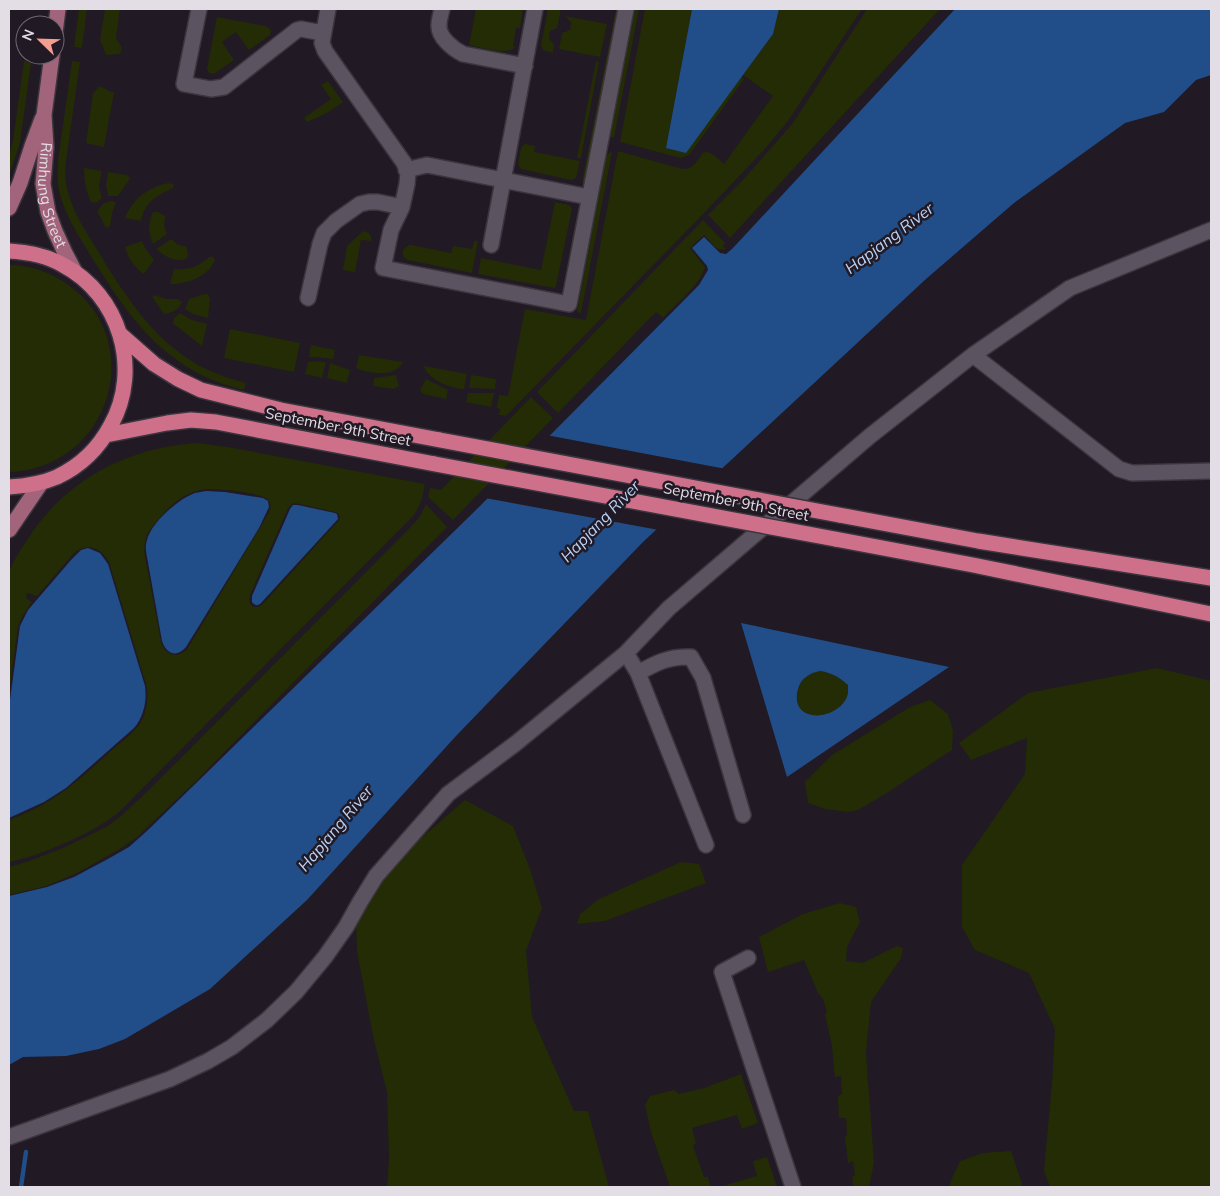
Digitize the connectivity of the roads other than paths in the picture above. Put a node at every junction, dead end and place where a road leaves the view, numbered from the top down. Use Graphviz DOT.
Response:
graph roads {
  1 [pos="198,9"];
  2 [pos="328,9"];
  3 [pos="442,9"];
  4 [pos="535,9"];
  5 [pos="626,9"];
  6 [pos="323,33"];
  7 [pos="51,65"];
  8 [pos="525,66"];
  9 [pos="44,115"];
  10 [pos="406,170"];
  11 [pos="503,180"];
  12 [pos="589,197"];
  13 [pos="402,207"];
  14 [pos="9,208"];
  15 [pos="1211,230"];
  16 [pos="491,245"];
  17 [pos="9,251"];
  18 [pos="76,272"];
  19 [pos="308,298"];
  20 [pos="121,336"];
  21 [pos="973,355"];
  22 [pos="106,435"];
  23 [pos="1211,471"];
  24 [pos="41,483"];
  25 [pos="9,488"];
  26 [pos="9,530"];
  27 [pos="1211,578"];
  28 [pos="1211,614"];
  29 [pos="626,653"];
  30 [pos="638,673"];
  31 [pos="743,815"];
  32 [pos="706,845"];
  33 [pos="748,958"];
  34 [pos="9,1136"];
  35 [pos="793,1187"];
  1 -- 6 [label="street"];
  2 -- 6 [label="street"];
  3 -- 8 [label="street"];
  4 -- 8 [label="street"];
  5 -- 12 [label="street"];
  6 -- 10 [label="street"];
  7 -- 9 [label="main road, Rimhung Street"];
  8 -- 11 [label="street"];
  9 -- 14 [label="main road, Rimhung Street"];
  9 -- 18 [label="main road, Rimhung Street"];
  10 -- 11 [label="street"];
  10 -- 13 [label="street"];
  11 -- 12 [label="street"];
  11 -- 16 [label="street"];
  12 -- 13 [label="street"];
  13 -- 19 [label="street"];
  15 -- 21 [label="street"];
  17 -- 18 [label="highway"];
  18 -- 20 [label="highway"];
  20 -- 22 [label="highway"];
  20 -- 27 [label="highway, September 9th Street, bridge"];
  21 -- 23 [label="street"];
  21 -- 29 [label="street"];
  22 -- 24 [label="highway"];
  22 -- 28 [label="highway, September 9th Street, bridge"];
  24 -- 25 [label="highway"];
  24 -- 26 [label="main road"];
  29 -- 30 [label="street"];
  29 -- 34 [label="street"];
  30 -- 31 [label="street"];
  30 -- 32 [label="street"];
  33 -- 35 [label="street"];
}
